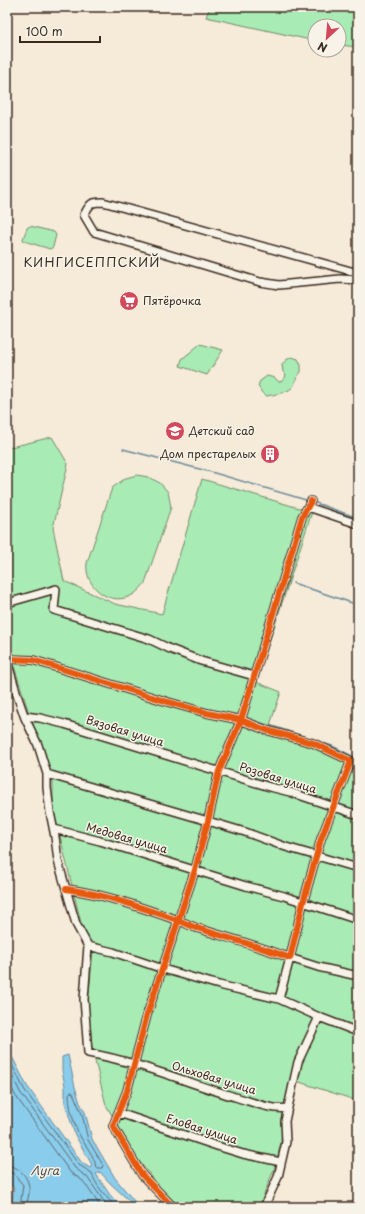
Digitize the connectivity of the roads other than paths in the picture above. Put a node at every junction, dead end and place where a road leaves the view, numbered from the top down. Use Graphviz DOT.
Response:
graph roads {
  1 [pos="358,273"];
  2 [pos="358,280"];
  3 [pos="358,524"];
  4 [pos="7,603"];
  5 [pos="7,660"];
  6 [pos="254,676"];
  7 [pos="25,716"];
  8 [pos="241,720"];
  9 [pos="218,771"];
  10 [pos="47,774"];
  11 [pos="333,807"];
  12 [pos="358,815"];
  13 [pos="208,821"];
  14 [pos="54,829"];
  15 [pos="316,856"];
  16 [pos="358,868"];
  17 [pos="194,870"];
  18 [pos="66,889"];
  19 [pos="302,903"];
  20 [pos="179,920"];
  21 [pos="358,920"];
  22 [pos="88,946"];
  23 [pos="290,958"];
  24 [pos="163,969"];
  25 [pos="358,976"];
  26 [pos="279,999"];
  27 [pos="320,1017"];
  28 [pos="358,1032"];
  29 [pos="134,1064"];
  30 [pos="288,1108"];
  31 [pos="119,1113"];
  32 [pos="281,1162"];
  33 [pos="173,1207"];
  34 [pos="264,1207"];
  1 -- 2 [label="street"];
  3 -- 6 [label="street"];
  4 -- 6 [label="street"];
  5 -- 7 [label="street"];
  5 -- 8 [label="street"];
  6 -- 8 [label="street"];
  7 -- 9 [label="street, Вязовая улица"];
  7 -- 10 [label="street"];
  8 -- 9 [label="street"];
  8 -- 11 [label="street"];
  9 -- 11 [label="street, Розовая улица"];
  9 -- 13 [label="street"];
  10 -- 13 [label="street"];
  10 -- 14 [label="street"];
  11 -- 12 [label="street, Розовая улица"];
  11 -- 15 [label="street"];
  13 -- 15 [label="street"];
  13 -- 17 [label="street"];
  14 -- 17 [label="street, Медовая улица"];
  14 -- 18 [label="street"];
  15 -- 16 [label="street"];
  15 -- 19 [label="street"];
  17 -- 19 [label="street, Медовая улица"];
  17 -- 20 [label="street"];
  18 -- 20 [label="street"];
  18 -- 22 [label="street"];
  19 -- 21 [label="street, Медовая улица"];
  19 -- 23 [label="street"];
  20 -- 23 [label="street"];
  20 -- 24 [label="street"];
  22 -- 24 [label="street"];
  22 -- 29 [label="street, Ольховая улица"];
  23 -- 25 [label="street"];
  23 -- 26 [label="street"];
  24 -- 26 [label="street"];
  24 -- 29 [label="street"];
  26 -- 27 [label="street"];
  27 -- 28 [label="street"];
  27 -- 30 [label="street"];
  29 -- 30 [label="street, Ольховая улица"];
  29 -- 31 [label="street"];
  30 -- 32 [label="street"];
  31 -- 32 [label="street, Еловая улица"];
  31 -- 33 [label="street"];
  32 -- 34 [label="street"];
}
